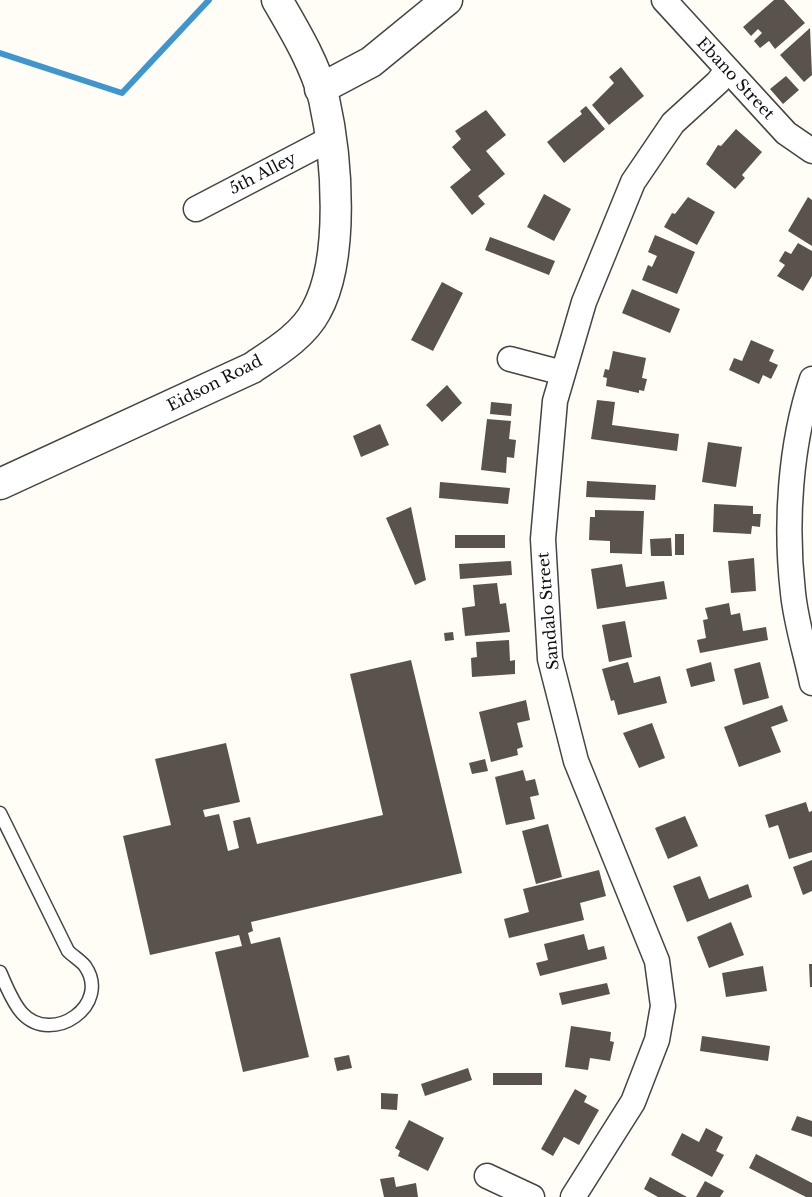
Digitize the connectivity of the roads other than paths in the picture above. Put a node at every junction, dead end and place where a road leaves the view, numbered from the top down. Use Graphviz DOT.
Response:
graph roads {
  1 [pos="277,0"];
  2 [pos="447,0"];
  3 [pos="664,0"];
  4 [pos="727,70"];
  5 [pos="320,89"];
  6 [pos="330,140"];
  7 [pos="812,151"];
  8 [pos="196,209"];
  9 [pos="510,359"];
  10 [pos="563,373"];
  11 [pos="812,379"];
  12 [pos="0,484"];
  13 [pos="812,683"];
  14 [pos="0,813"];
  15 [pos="0,972"];
  16 [pos="487,1176"];
  17 [pos="532,1197"];
  18 [pos="573,1197"];
  1 -- 5 [label="street, Eidson Road"];
  2 -- 5 [label="street"];
  3 -- 4 [label="street, Ebano Street"];
  4 -- 7 [label="street, Ebano Street"];
  4 -- 10 [label="street, Sandalo Street"];
  5 -- 6 [label="street, Eidson Road"];
  6 -- 8 [label="street, 5th Alley"];
  6 -- 12 [label="street, Eidson Road"];
  9 -- 10 [label="street"];
  10 -- 18 [label="street, Sandalo Street"];
  11 -- 13 [label="street"];
  14 -- 15 [label="lane"];
  16 -- 17 [label="street"];
}
